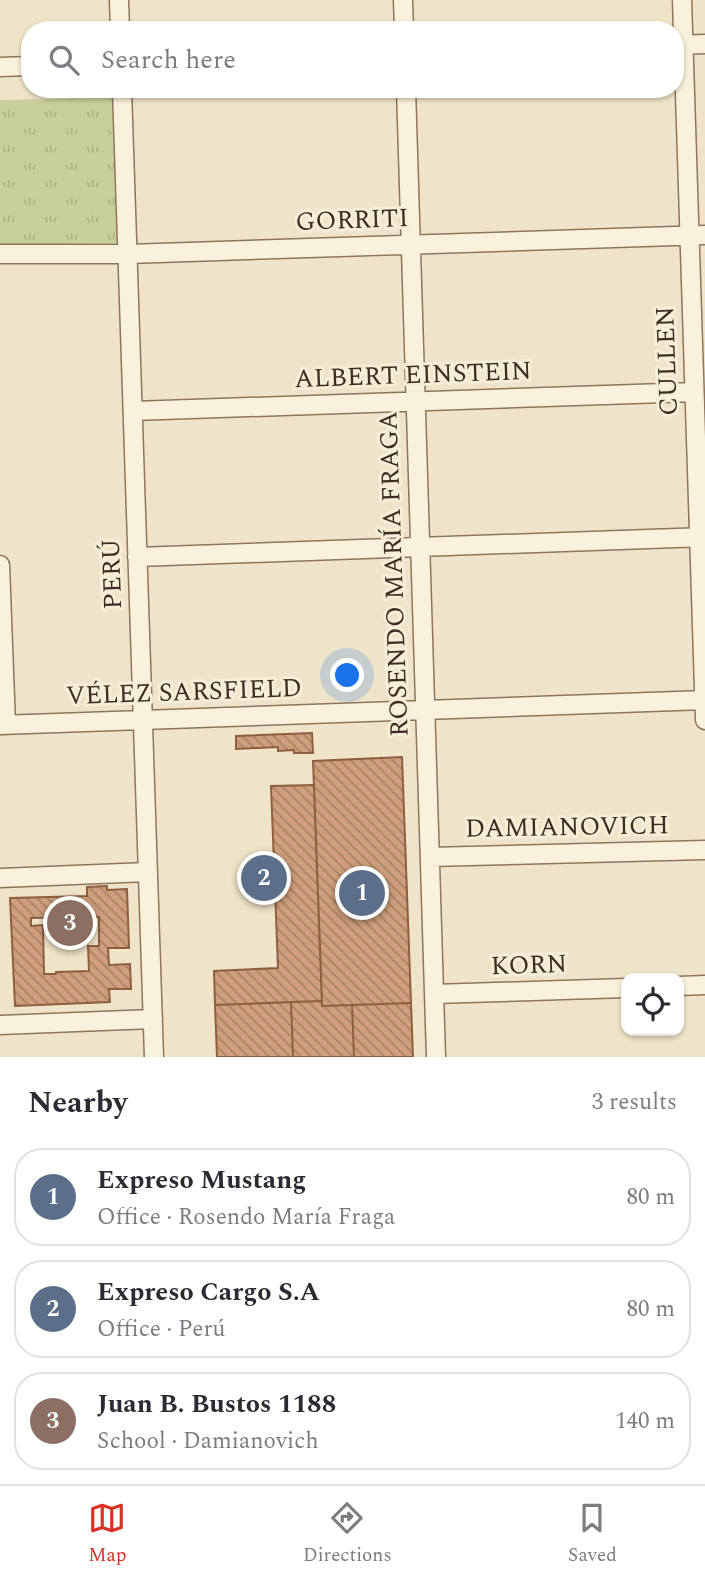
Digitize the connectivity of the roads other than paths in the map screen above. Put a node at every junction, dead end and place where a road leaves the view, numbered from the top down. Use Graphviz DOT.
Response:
graph roads {
  1 [pos="119,0"];
  2 [pos="403,0"];
  3 [pos="682,0"];
  4 [pos="120,21"];
  5 [pos="404,21"];
  6 [pos="681,21"];
  7 [pos="705,44"];
  8 [pos="684,45"];
  9 [pos="0,66"];
  10 [pos="21,66"];
  11 [pos="122,98"];
  12 [pos="406,98"];
  13 [pos="684,98"];
  14 [pos="697,236"];
  15 [pos="410,244"];
  16 [pos="0,254"];
  17 [pos="128,254"];
  18 [pos="694,392"];
  19 [pos="415,402"];
  20 [pos="133,411"];
  21 [pos="702,537"];
  22 [pos="420,547"];
  23 [pos="137,557"];
  24 [pos="0,565"];
  25 [pos="705,700"];
  26 [pos="425,709"];
  27 [pos="143,720"];
  28 [pos="705,720"];
  29 [pos="3,725"];
  30 [pos="705,850"];
  31 [pos="429,857"];
  32 [pos="148,872"];
  33 [pos="0,878"];
  34 [pos="705,985"];
  35 [pos="684,986"];
  36 [pos="621,988"];
  37 [pos="434,994"];
  38 [pos="153,1020"];
  39 [pos="0,1025"];
  40 [pos="154,1057"];
  41 [pos="436,1057"];
  1 -- 4 [label="street"];
  2 -- 5 [label="street"];
  3 -- 6 [label="street, CULLEN"];
  7 -- 8 [label="street"];
  9 -- 10 [label="street"];
  11 -- 17 [label="street, PERÚ"];
  12 -- 15 [label="street, ROSENDO MARÍA FRAGA"];
  13 -- 14 [label="street, CULLEN"];
  14 -- 15 [label="street, GORRITI"];
  14 -- 18 [label="street, CULLEN"];
  15 -- 17 [label="street, GORRITI"];
  15 -- 19 [label="street, ROSENDO MARÍA FRAGA"];
  16 -- 17 [label="street, GORRITI"];
  17 -- 20 [label="street, PERÚ"];
  18 -- 19 [label="street, ALBERT EINSTEIN"];
  18 -- 21 [label="street, CULLEN"];
  19 -- 20 [label="street, ALBERT EINSTEIN"];
  19 -- 22 [label="street, ROSENDO MARÍA FRAGA"];
  20 -- 23 [label="street, PERÚ"];
  21 -- 22 [label="street"];
  21 -- 25 [label="street, CULLEN"];
  22 -- 23 [label="street"];
  22 -- 26 [label="street, ROSENDO MARÍA FRAGA"];
  23 -- 27 [label="street, PERÚ"];
  24 -- 29 [label="street"];
  25 -- 26 [label="street, VÉLEZ SARSFIELD"];
  25 -- 28 [label="street, CULLEN"];
  26 -- 27 [label="street, VÉLEZ SARSFIELD"];
  26 -- 31 [label="street, ROSENDO MARÍA FRAGA"];
  27 -- 29 [label="street, VÉLEZ SARSFIELD"];
  27 -- 32 [label="street, PERÚ"];
  30 -- 31 [label="street, DAMIANOVICH"];
  31 -- 37 [label="street, ROSENDO MARÍA FRAGA"];
  32 -- 33 [label="street"];
  32 -- 38 [label="street, PERÚ"];
  34 -- 35 [label="street"];
  36 -- 37 [label="street, KORN"];
  37 -- 41 [label="street, ROSENDO MARÍA FRAGA"];
  38 -- 39 [label="street"];
  38 -- 40 [label="street, PERÚ"];
}
